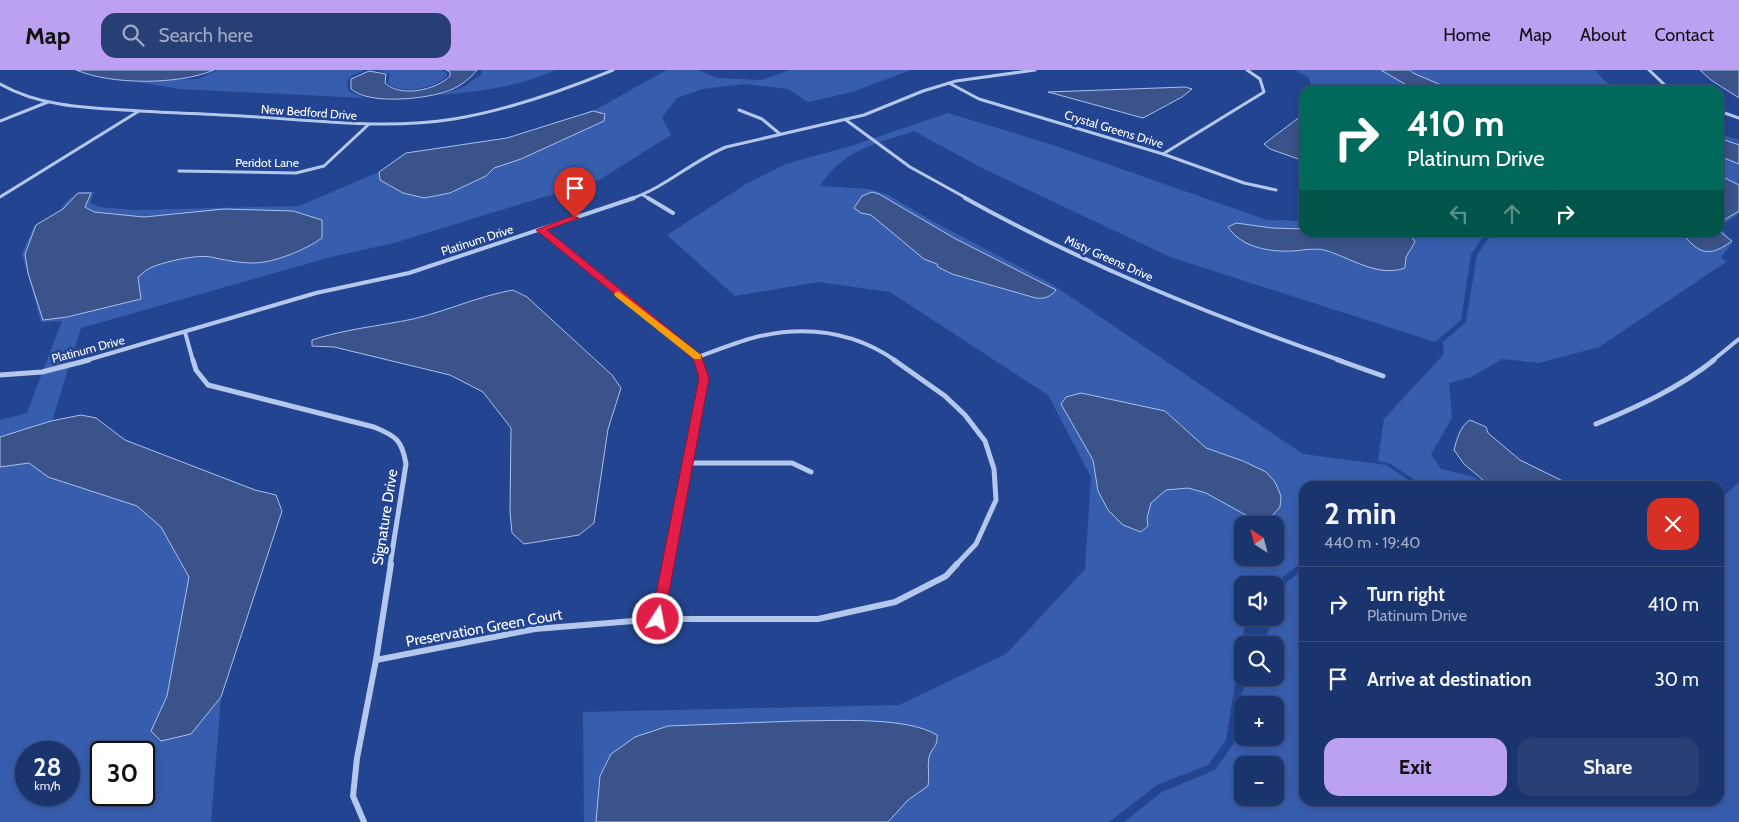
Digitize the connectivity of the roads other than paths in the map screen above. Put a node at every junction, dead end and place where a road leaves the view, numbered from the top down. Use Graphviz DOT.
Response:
graph roads {
  1 [pos="613,70"];
  2 [pos="1035,70"];
  3 [pos="1248,70"];
  4 [pos="1649,70"];
  5 [pos="949,83"];
  6 [pos="0,84"];
  7 [pos="1665,85"];
  8 [pos="49,102"];
  9 [pos="739,110"];
  10 [pos="139,111"];
  11 [pos="1724,113"];
  12 [pos="1739,118"];
  13 [pos="846,120"];
  14 [pos="0,121"];
  15 [pos="368,125"];
  16 [pos="780,134"];
  17 [pos="1164,154"];
  18 [pos="179,171"];
  19 [pos="1276,190"];
  20 [pos="643,195"];
  21 [pos="0,197"];
  22 [pos="673,213"];
  23 [pos="541,230"];
  24 [pos="185,332"];
  25 [pos="1739,339"];
  26 [pos="698,357"];
  27 [pos="0,375"];
  28 [pos="1383,376"];
  29 [pos="1596,424"];
  30 [pos="688,464"];
  31 [pos="811,472"];
  32 [pos="658,619"];
  33 [pos="376,660"];
  34 [pos="364,822"];
  1 -- 15 [label="street, New Bedford Drive"];
  2 -- 5 [label="street, Platinum Drive"];
  3 -- 17 [label="street"];
  4 -- 7 [label="street"];
  5 -- 13 [label="street, Platinum Drive"];
  5 -- 17 [label="street, Crystal Greens Drive"];
  6 -- 8 [label="street, New Bedford Drive"];
  8 -- 10 [label="street, New Bedford Drive"];
  8 -- 14 [label="street"];
  9 -- 16 [label="street"];
  10 -- 15 [label="street, New Bedford Drive"];
  10 -- 21 [label="street"];
  11 -- 12 [label="street"];
  13 -- 16 [label="street, Platinum Drive"];
  13 -- 28 [label="street, Misty Greens Drive"];
  15 -- 18 [label="street, Peridot Lane"];
  16 -- 20 [label="street, Platinum Drive"];
  17 -- 19 [label="street, Crystal Greens Drive"];
  20 -- 22 [label="street"];
  20 -- 23 [label="street, Platinum Drive"];
  23 -- 24 [label="street, Platinum Drive"];
  23 -- 26 [label="street"];
  24 -- 27 [label="street, Platinum Drive"];
  24 -- 33 [label="street, Signature Drive"];
  25 -- 29 [label="street"];
  26 -- 30 [label="street"];
  26 -- 32 [label="street, Preservation Green Court"];
  30 -- 31 [label="street"];
  30 -- 32 [label="street"];
  32 -- 33 [label="street, Preservation Green Court"];
  33 -- 34 [label="street, Signature Drive"];
}
